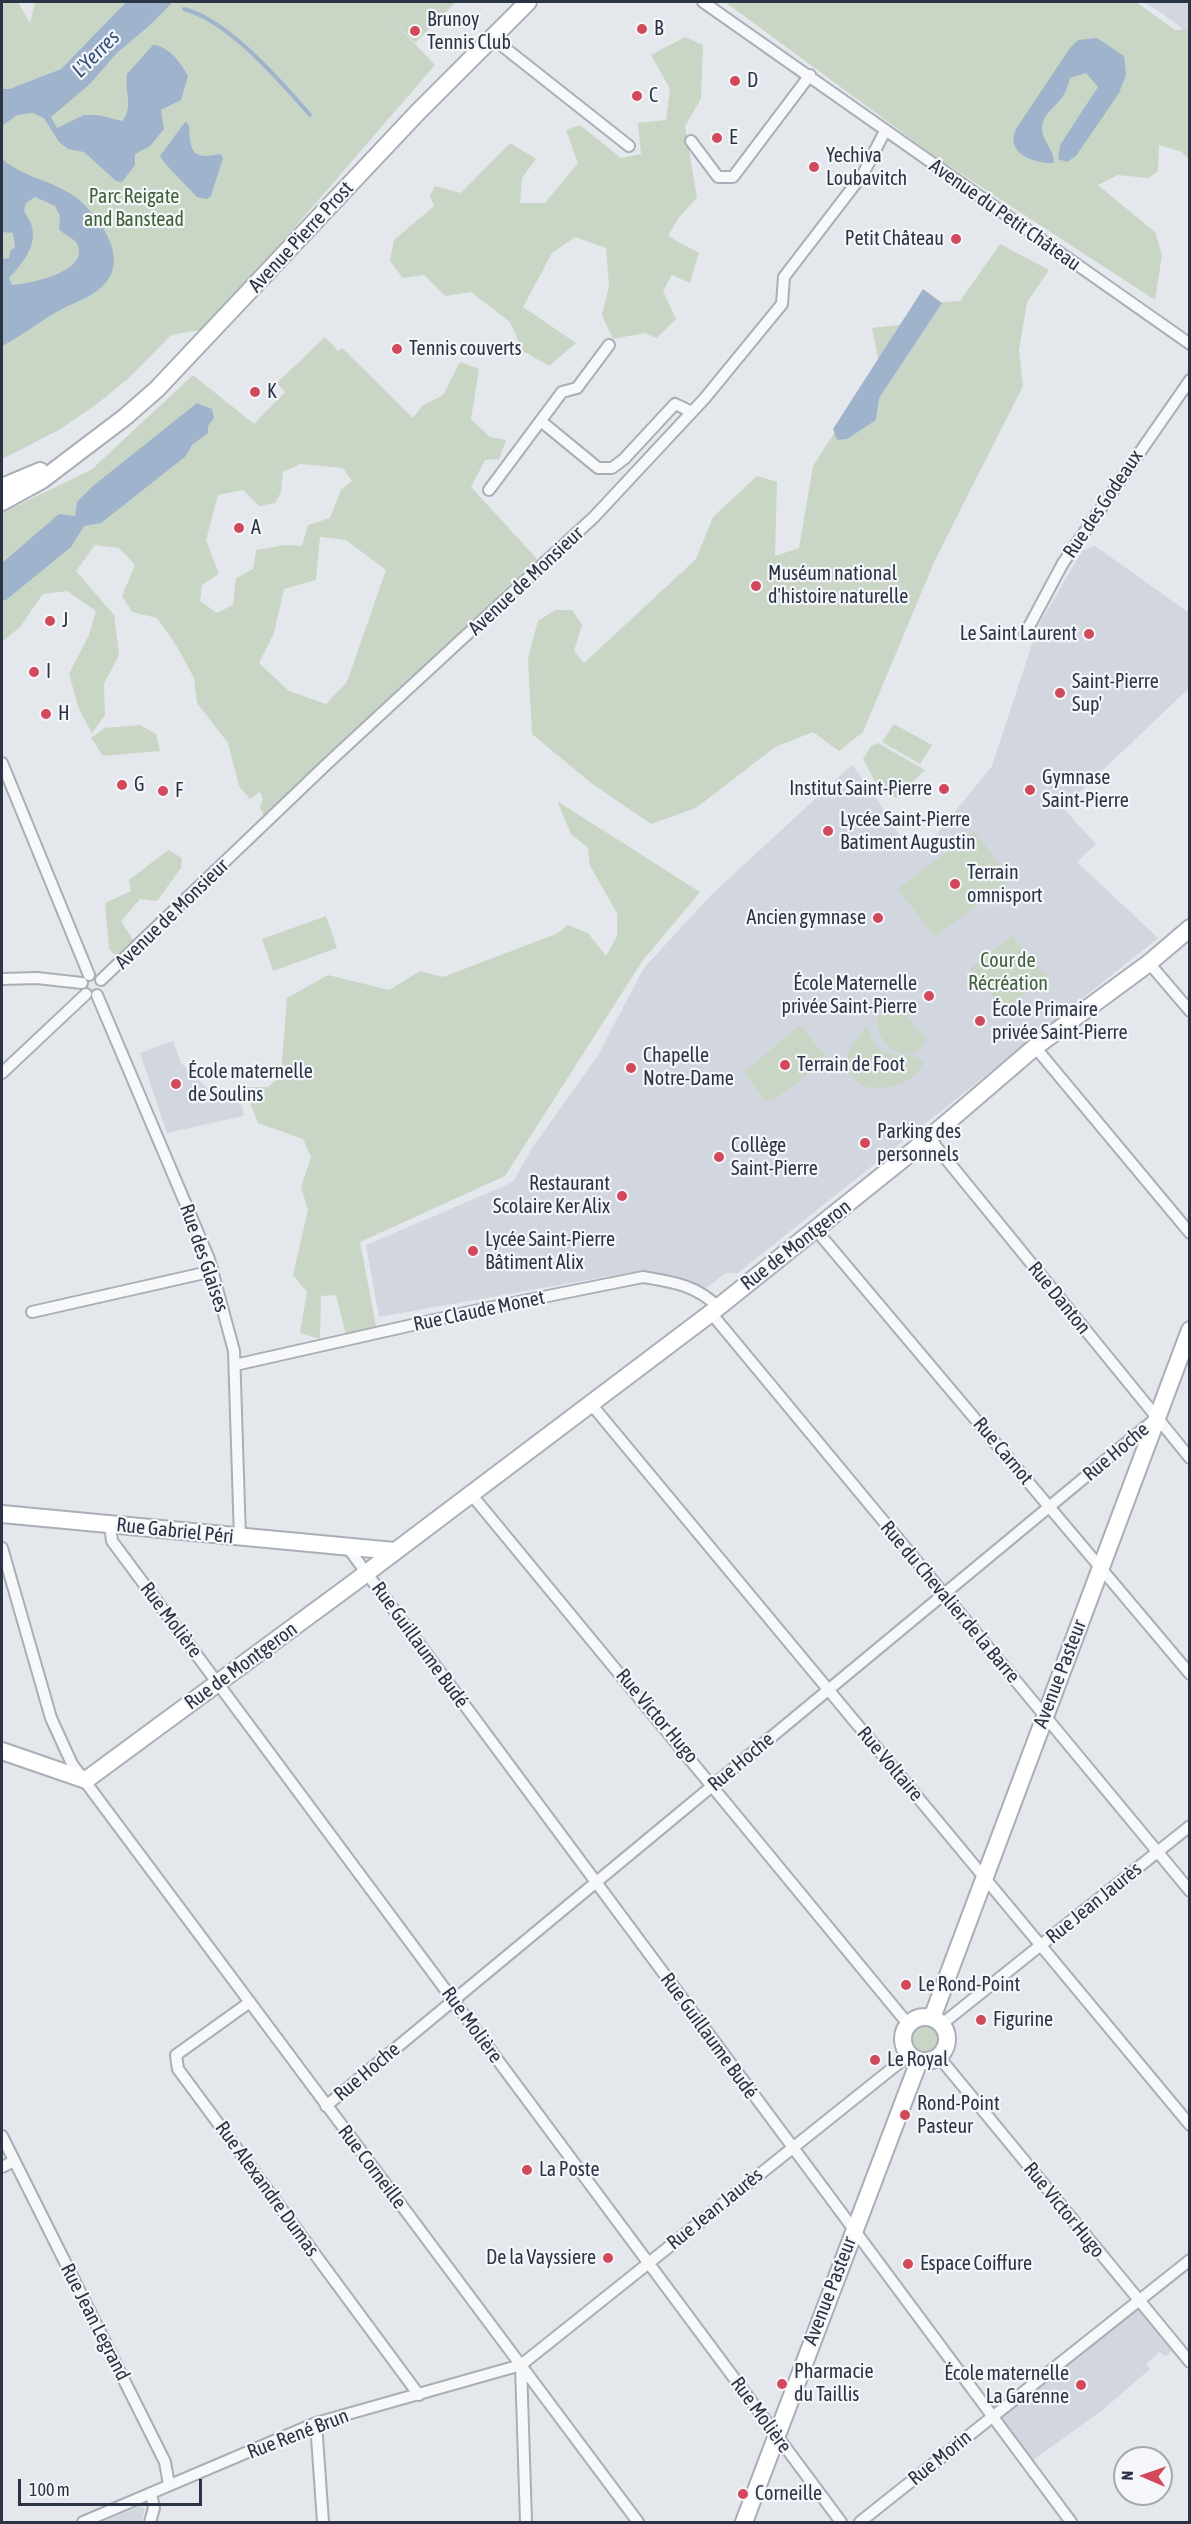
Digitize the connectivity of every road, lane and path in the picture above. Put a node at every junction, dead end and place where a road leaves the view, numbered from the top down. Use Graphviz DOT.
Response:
graph roads {
  1 [pos="703,2"];
  2 [pos="525,3"];
  3 [pos="491,37"];
  4 [pos="810,75"];
  5 [pos="885,131"];
  6 [pos="692,141"];
  7 [pos="629,146"];
  8 [pos="1190,344"];
  9 [pos="609,345"];
  10 [pos="1190,380"];
  11 [pos="692,412"];
  12 [pos="542,422"];
  13 [pos="70,457"];
  14 [pos="2,487"];
  15 [pos="489,490"];
  16 [pos="2,502"];
  17 [pos="1025,634"];
  18 [pos="2,763"];
  19 [pos="1190,928"];
  20 [pos="1149,963"];
  21 [pos="2,979"];
  22 [pos="85,979"];
  23 [pos="101,980"];
  24 [pos="91,994"];
  25 [pos="1190,1011"];
  26 [pos="1035,1047"];
  27 [pos="2,1072"];
  28 [pos="929,1138"];
  29 [pos="816,1230"];
  30 [pos="1190,1233"];
  31 [pos="213,1271"];
  32 [pos="714,1310"];
  33 [pos="32,1312"];
  34 [pos="1190,1330"];
  35 [pos="236,1365"];
  36 [pos="591,1404"];
  37 [pos="1156,1418"];
  38 [pos="1190,1458"];
  39 [pos="471,1494"];
  40 [pos="1050,1507"];
  41 [pos="2,1514"];
  42 [pos="110,1525"];
  43 [pos="240,1538"];
  44 [pos="2,1548"];
  45 [pos="348,1548"];
  46 [pos="394,1551"];
  47 [pos="1101,1566"];
  48 [pos="367,1572"];
  49 [pos="944,1594"];
  50 [pos="1190,1674"];
  51 [pos="219,1683"];
  52 [pos="829,1689"];
  53 [pos="1044,1715"];
  54 [pos="2,1751"];
  55 [pos="86,1780"];
  56 [pos="713,1785"];
  57 [pos="1190,1826"];
  58 [pos="1157,1852"];
  59 [pos="984,1877"];
  60 [pos="597,1883"];
  61 [pos="1190,1891"];
  62 [pos="1041,1946"];
  63 [pos="453,1999"];
  64 [pos="250,2002"];
  65 [pos="937,2021"];
  66 [pos="908,2024"];
  67 [pos="939,2056"];
  68 [pos="914,2058"];
  69 [pos="326,2106"];
  70 [pos="1190,2125"];
  71 [pos="2,2136"];
  72 [pos="792,2147"];
  73 [pos="14,2161"];
  74 [pos="2,2167"];
  75 [pos="854,2228"];
  76 [pos="1190,2260"];
  77 [pos="649,2262"];
  78 [pos="1138,2300"];
  79 [pos="1190,2362"];
  80 [pos="521,2365"];
  81 [pos="419,2395"];
  82 [pos="989,2414"];
  83 [pos="316,2423"];
  84 [pos="776,2435"];
  85 [pos="169,2485"];
  86 [pos="151,2493"];
  87 [pos="83,2523"];
  88 [pos="150,2523"];
  89 [pos="323,2523"];
  90 [pos="526,2523"];
  91 [pos="638,2523"];
  92 [pos="744,2523"];
  93 [pos="841,2523"];
  94 [pos="860,2523"];
  95 [pos="1071,2523"];
  1 -- 4 [label="street, Avenue du Petit Château"];
  2 -- 3 [label="street, Avenue Pierre Prost"];
  3 -- 7 [label="street"];
  3 -- 13 [label="street, Avenue Pierre Prost"];
  4 -- 5 [label="street, Avenue du Petit Château"];
  4 -- 6 [label="street"];
  5 -- 8 [label="street, Avenue du Petit Château"];
  5 -- 11 [label="street, Avenue de Monsieur"];
  9 -- 12 [label="street"];
  10 -- 17 [label="street, Rue des Godeaux"];
  11 -- 12 [label="street"];
  11 -- 23 [label="street, Avenue de Monsieur"];
  12 -- 15 [label="street"];
  13 -- 14 [label="street, Avenue Pierre Prost"];
  13 -- 16 [label="street, Avenue Pierre Prost"];
  18 -- 22 [label="street"];
  19 -- 20 [label="street, Rue de Montgeron"];
  20 -- 25 [label="street"];
  20 -- 26 [label="street, Rue de Montgeron"];
  21 -- 22 [label="street"];
  22 -- 23 [label="street"];
  22 -- 24 [label="street, Rue des Glaises"];
  23 -- 24 [label="street"];
  24 -- 27 [label="street"];
  24 -- 31 [label="street, Rue des Glaises"];
  26 -- 28 [label="street, Rue de Montgeron"];
  26 -- 30 [label="street"];
  28 -- 29 [label="street, Rue de Montgeron"];
  28 -- 37 [label="street, Rue Danton"];
  29 -- 32 [label="street, Rue de Montgeron"];
  29 -- 40 [label="street, Rue Carnot"];
  31 -- 33 [label="street"];
  31 -- 35 [label="street, Rue des Glaises"];
  32 -- 35 [label="street, Rue Claude Monet"];
  32 -- 36 [label="street, Rue de Montgeron"];
  32 -- 49 [label="street, Rue du Chevalier de la Barre"];
  34 -- 37 [label="street, Avenue Pasteur"];
  35 -- 43 [label="street, Rue des Glaises"];
  36 -- 39 [label="street, Rue de Montgeron"];
  36 -- 52 [label="street, Rue Voltaire"];
  37 -- 38 [label="street, Rue Danton"];
  37 -- 40 [label="street, Rue Hoche"];
  37 -- 47 [label="street, Avenue Pasteur"];
  39 -- 46 [label="street, Rue de Montgeron"];
  39 -- 56 [label="street, Rue Victor Hugo"];
  40 -- 47 [label="street, Rue Carnot"];
  40 -- 49 [label="street, Rue Hoche"];
  41 -- 42 [label="street, Rue Gabriel Péri"];
  42 -- 43 [label="street, Rue Gabriel Péri"];
  42 -- 51 [label="street, Rue Molière"];
  43 -- 45 [label="street, Rue Gabriel Péri"];
  44 -- 55 [label="street, Rue Corneille"];
  45 -- 46 [label="street"];
  45 -- 48 [label="street, Rue Guillaume Budé"];
  46 -- 48 [label="street, Rue de Montgeron"];
  47 -- 50 [label="street, Rue Carnot"];
  47 -- 53 [label="street, Avenue Pasteur"];
  48 -- 51 [label="street, Rue de Montgeron"];
  48 -- 60 [label="street, Rue Guillaume Budé"];
  49 -- 52 [label="street, Rue Hoche"];
  49 -- 53 [label="street, Rue du Chevalier de la Barre"];
  51 -- 55 [label="street, Rue de Montgeron"];
  51 -- 63 [label="street, Rue Molière"];
  52 -- 56 [label="street, Rue Hoche"];
  52 -- 59 [label="street, Rue Voltaire"];
  53 -- 58 [label="street, Rue du Chevalier de la Barre"];
  53 -- 59 [label="street, Avenue Pasteur"];
  54 -- 55 [label="street"];
  55 -- 64 [label="street, Rue Corneille"];
  56 -- 60 [label="street, Rue Hoche"];
  56 -- 66 [label="street, Rue Victor Hugo"];
  57 -- 58 [label="street, Rue Jean Jaurès"];
  58 -- 61 [label="street, Rue du Chevalier de la Barre"];
  58 -- 62 [label="street, Rue Jean Jaurès"];
  59 -- 62 [label="street, Rue Voltaire"];
  59 -- 65 [label="street, Avenue Pasteur"];
  60 -- 63 [label="street, Rue Hoche"];
  60 -- 72 [label="street, Rue Guillaume Budé"];
  62 -- 65 [label="street, Rue Jean Jaurès"];
  62 -- 70 [label="street, Rue Voltaire"];
  63 -- 69 [label="street, Rue Hoche"];
  63 -- 77 [label="street, Rue Molière"];
  64 -- 69 [label="street, Rue Corneille"];
  64 -- 81 [label="street, Rue Alexandre Dumas"];
  65 -- 66 [label="street"];
  65 -- 67 [label="street"];
  66 -- 68 [label="street"];
  67 -- 68 [label="street"];
  67 -- 78 [label="street, Rue Victor Hugo"];
  68 -- 72 [label="street, Rue Jean Jaurès"];
  68 -- 75 [label="street, Avenue Pasteur"];
  69 -- 80 [label="street, Rue Corneille"];
  71 -- 73 [label="street, Rue Jean Legrand"];
  72 -- 75 [label="street, Rue Guillaume Budé"];
  72 -- 77 [label="street, Rue Jean Jaurès"];
  73 -- 74 [label="street"];
  73 -- 85 [label="street, Rue Jean Legrand"];
  75 -- 82 [label="street, Rue Guillaume Budé"];
  75 -- 84 [label="street, Avenue Pasteur"];
  76 -- 78 [label="street, Rue Morin"];
  77 -- 80 [label="street, Rue Jean Jaurès"];
  77 -- 84 [label="street, Rue Molière"];
  78 -- 79 [label="street, Rue Victor Hugo"];
  78 -- 82 [label="street, Rue Morin"];
  80 -- 81 [label="street, Rue René Brun"];
  80 -- 90 [label="street"];
  80 -- 91 [label="street, Rue Corneille"];
  81 -- 83 [label="street, Rue René Brun"];
  82 -- 94 [label="street, Rue Morin"];
  82 -- 95 [label="street, Rue Guillaume Budé"];
  83 -- 85 [label="street, Rue René Brun"];
  83 -- 89 [label="street"];
  84 -- 92 [label="street, Avenue Pasteur"];
  84 -- 93 [label="street, Rue Molière"];
  85 -- 86 [label="street, Rue René Brun"];
  86 -- 87 [label="street, Rue René Brun"];
  86 -- 88 [label="street"];
}
